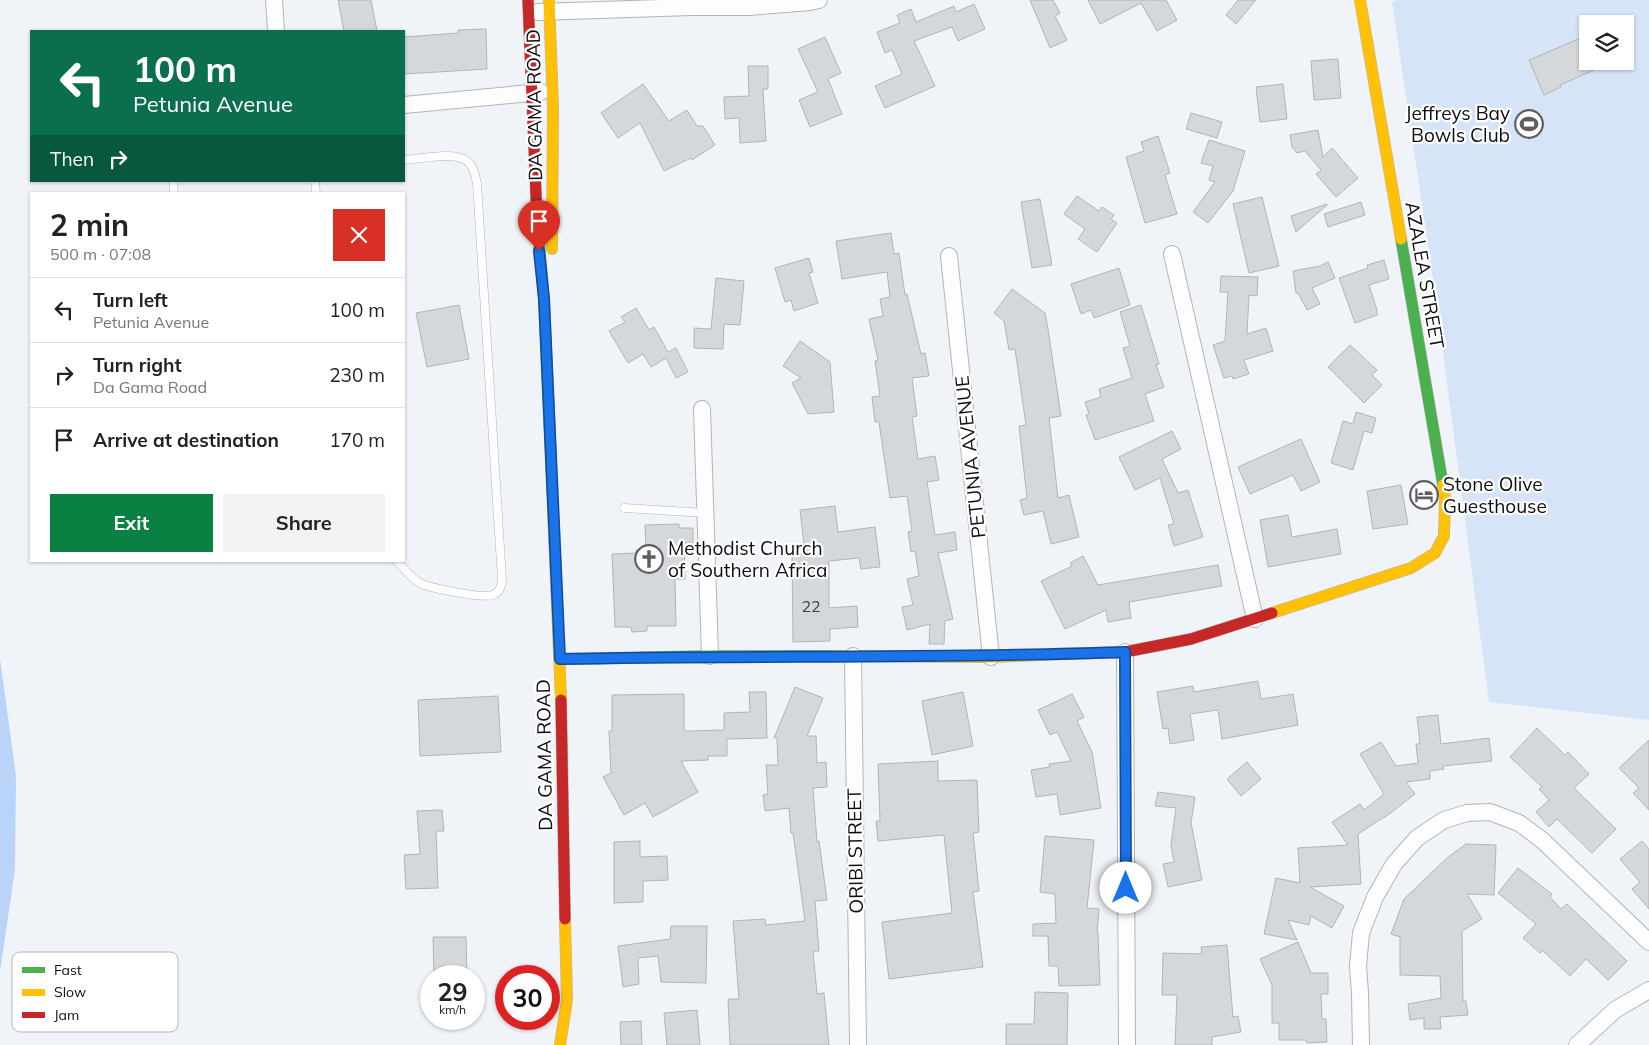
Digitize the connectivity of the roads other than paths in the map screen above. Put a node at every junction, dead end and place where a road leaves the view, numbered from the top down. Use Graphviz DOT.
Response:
graph roads {
  1 [pos="274,0"];
  2 [pos="819,0"];
  3 [pos="1360,0"];
  4 [pos="692,3"];
  5 [pos="528,6"];
  6 [pos="550,6"];
  7 [pos="276,30"];
  8 [pos="532,92"];
  9 [pos="553,92"];
  10 [pos="405,105"];
  11 [pos="405,160"];
  12 [pos="1172,254"];
  13 [pos="949,256"];
  14 [pos="544,299"];
  15 [pos="702,410"];
  16 [pos="624,508"];
  17 [pos="706,512"];
  18 [pos="398,562"];
  19 [pos="1255,618"];
  20 [pos="1125,652"];
  21 [pos="710,656"];
  22 [pos="853,656"];
  23 [pos="991,656"];
  24 [pos="560,659"];
  25 [pos="1649,942"];
  26 [pos="1649,990"];
  27 [pos="567,1000"];
  28 [pos="573,1028"];
  29 [pos="560,1045"];
  30 [pos="858,1045"];
  31 [pos="1127,1045"];
  32 [pos="1361,1045"];
  33 [pos="1577,1045"];
  1 -- 7 [label="street"];
  2 -- 4 [label="street"];
  3 -- 19 [label="street, AZALEA STREET"];
  4 -- 6 [label="street"];
  5 -- 6 [label="street"];
  5 -- 8 [label="street, DA GAMA ROAD"];
  6 -- 9 [label="street, DA GAMA ROAD"];
  8 -- 9 [label="street"];
  8 -- 10 [label="street"];
  8 -- 14 [label="street, DA GAMA ROAD"];
  9 -- 14 [label="street, DA GAMA ROAD"];
  11 -- 18 [label="lane"];
  12 -- 19 [label="street"];
  13 -- 23 [label="street, PETUNIA AVENUE"];
  14 -- 24 [label="street, DA GAMA ROAD"];
  15 -- 17 [label="street"];
  16 -- 17 [label="lane"];
  17 -- 21 [label="street"];
  19 -- 20 [label="street"];
  20 -- 23 [label="street"];
  20 -- 31 [label="street"];
  21 -- 22 [label="street"];
  21 -- 24 [label="street"];
  22 -- 23 [label="street"];
  22 -- 30 [label="street, ORIBI STREET"];
  24 -- 27 [label="street, DA GAMA ROAD"];
  25 -- 32 [label="street"];
  26 -- 33 [label="street"];
  27 -- 28 [label="street, DA GAMA ROAD"];
  27 -- 29 [label="street, DA GAMA ROAD"];
}
